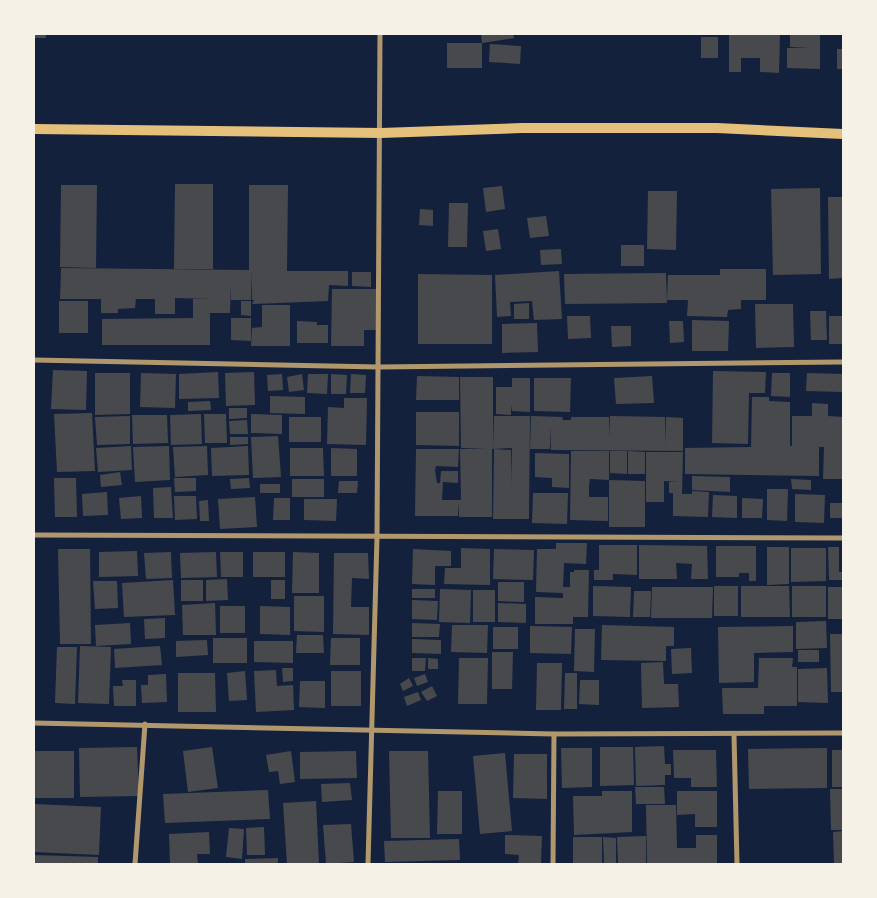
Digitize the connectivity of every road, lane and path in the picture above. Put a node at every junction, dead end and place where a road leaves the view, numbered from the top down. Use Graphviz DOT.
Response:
graph roads {
  1 [pos="380,34"];
  2 [pos="34,130"];
  3 [pos="381,134"];
  4 [pos="843,134"];
  5 [pos="34,360"];
  6 [pos="843,362"];
  7 [pos="380,368"];
  8 [pos="34,534"];
  9 [pos="377,537"];
  10 [pos="843,538"];
  11 [pos="34,723"];
  12 [pos="145,724"];
  13 [pos="371,731"];
  14 [pos="843,733"];
  15 [pos="554,734"];
  16 [pos="734,735"];
  17 [pos="135,864"];
  18 [pos="368,864"];
  19 [pos="553,864"];
  20 [pos="737,864"];
  1 -- 3 [label="street"];
  2 -- 3 [label="main road"];
  3 -- 4 [label="main road"];
  3 -- 7 [label="street"];
  5 -- 7 [label="street"];
  6 -- 7 [label="street"];
  7 -- 9 [label="street"];
  8 -- 9 [label="street"];
  9 -- 10 [label="street"];
  9 -- 13 [label="street"];
  11 -- 12 [label="street"];
  12 -- 13 [label="street"];
  12 -- 17 [label="street"];
  13 -- 15 [label="street"];
  13 -- 18 [label="street"];
  14 -- 16 [label="street"];
  15 -- 16 [label="street"];
  15 -- 19 [label="street"];
  16 -- 20 [label="street"];
}
